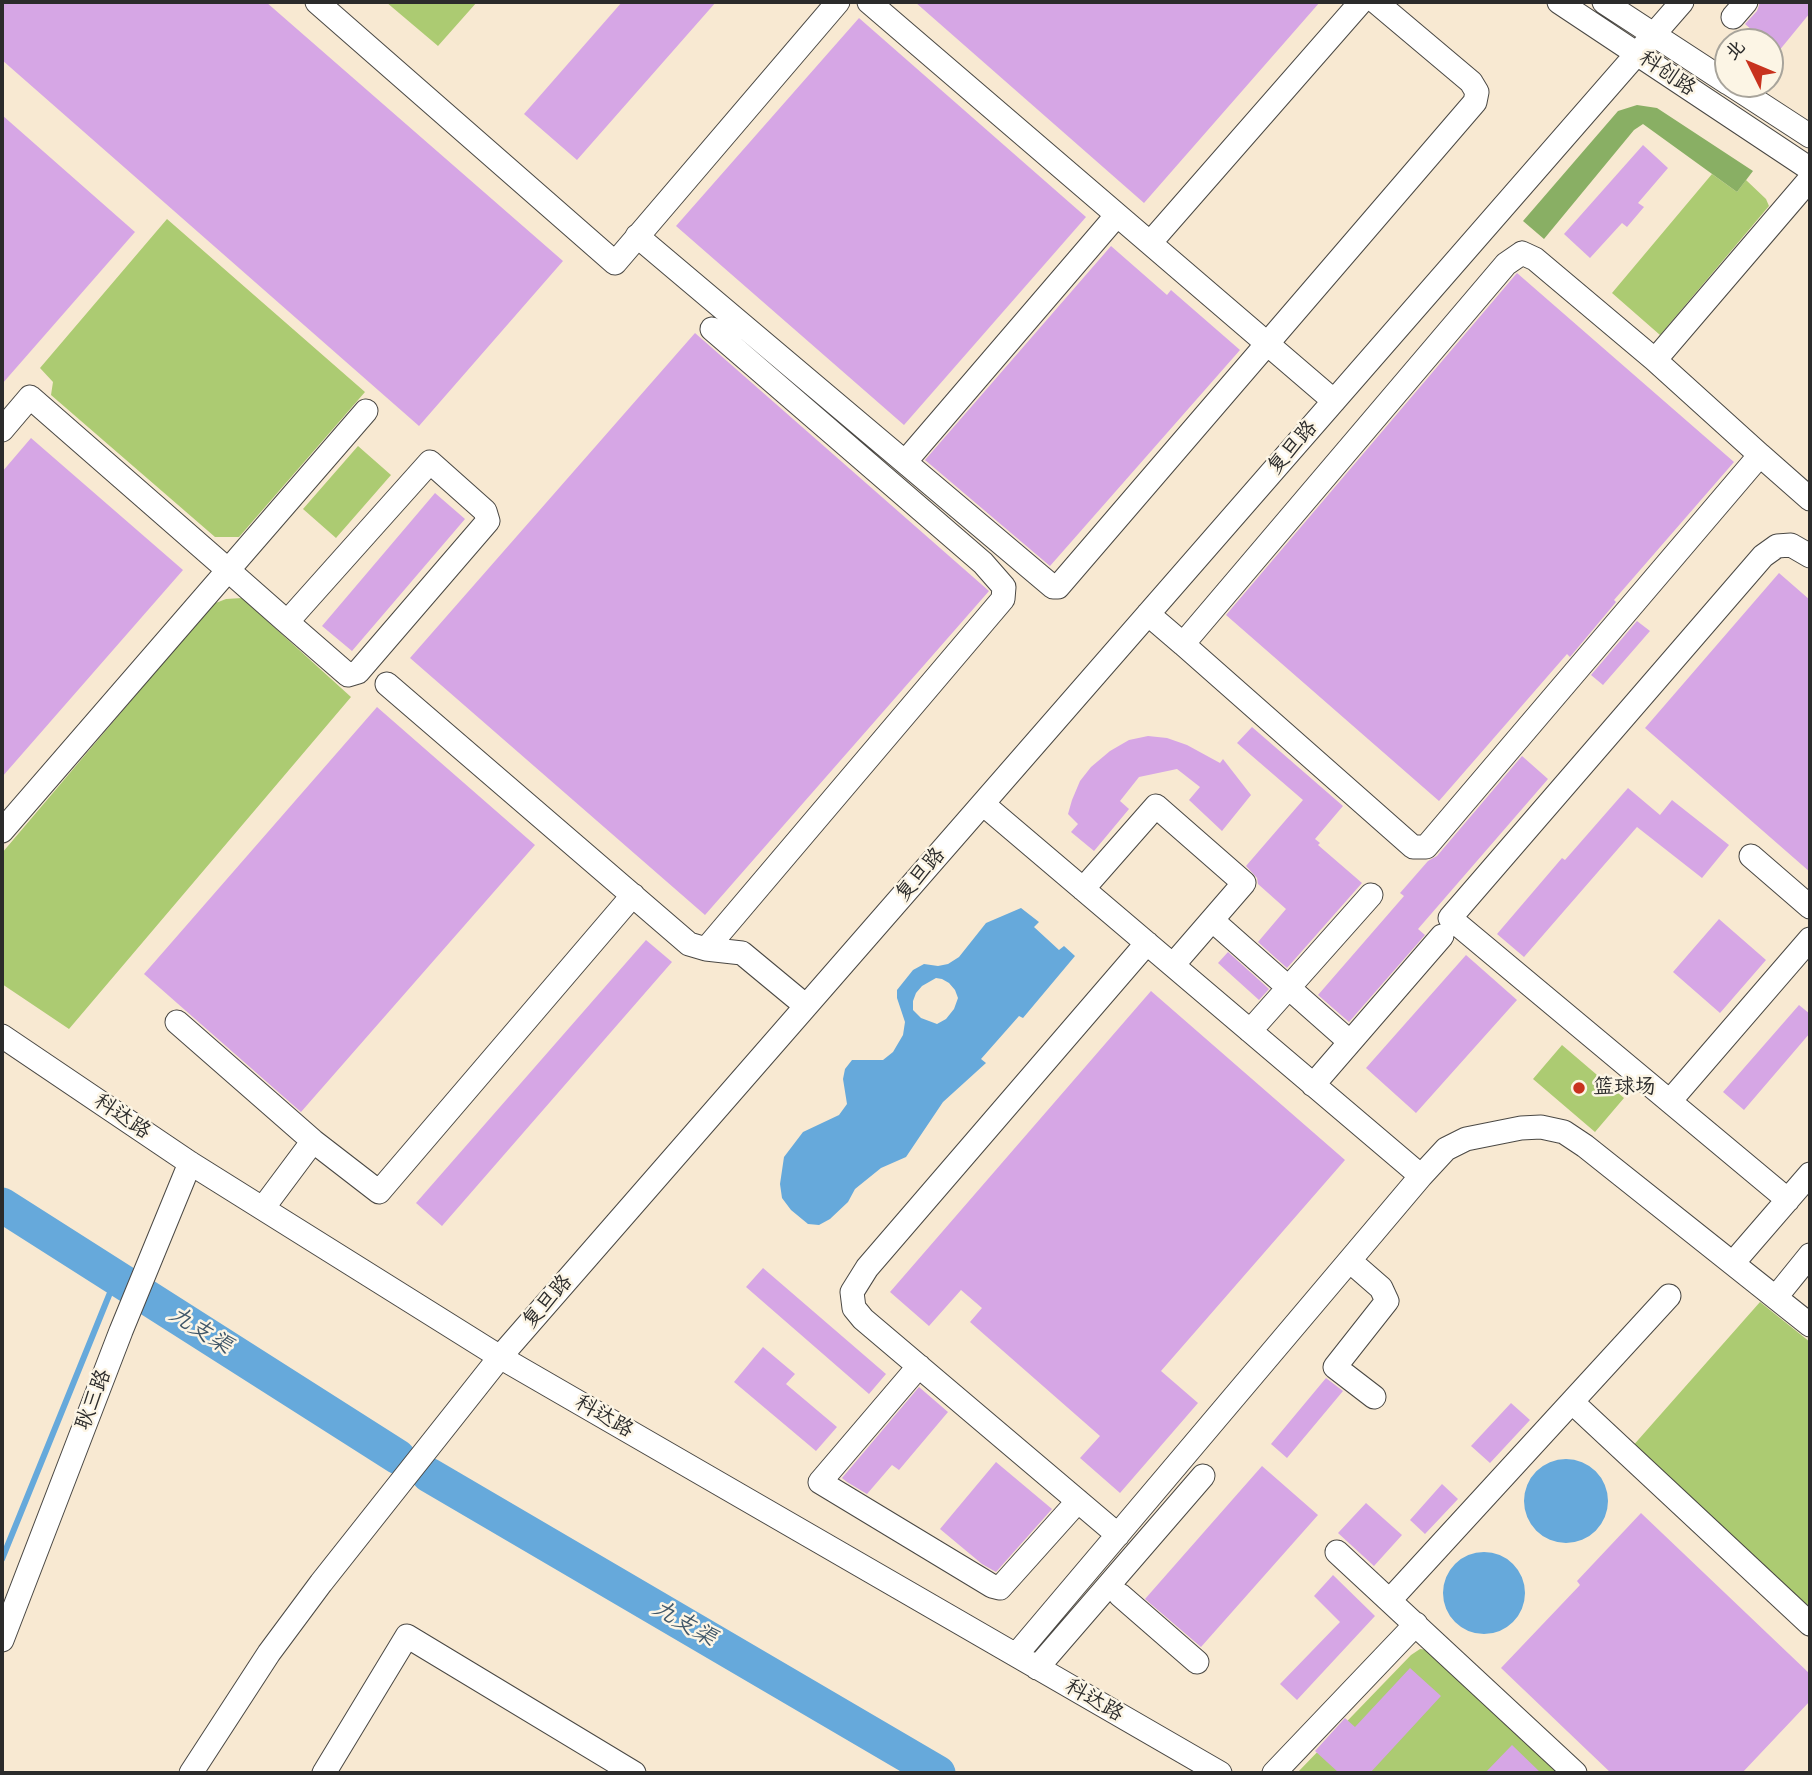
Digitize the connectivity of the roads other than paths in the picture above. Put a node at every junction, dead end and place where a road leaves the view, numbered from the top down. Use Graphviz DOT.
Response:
graph roads {
  1 [pos="317,2"];
  2 [pos="838,2"];
  3 [pos="869,2"];
  4 [pos="1361,2"];
  5 [pos="1376,2"];
  6 [pos="1559,2"];
  7 [pos="1604,2"];
  8 [pos="1682,2"];
  9 [pos="1654,35"];
  10 [pos="1636,53"];
  11 [pos="1714,73"];
  12 [pos="1752,98"];
  13 [pos="1810,136"];
  14 [pos="1810,169"];
  15 [pos="1810,179"];
  16 [pos="1116,215"];
  17 [pos="637,236"];
  18 [pos="1150,243"];
  19 [pos="712,329"];
  20 [pos="1268,345"];
  21 [pos="1655,360"];
  22 [pos="1334,401"];
  23 [pos="366,411"];
  24 [pos="2,430"];
  25 [pos="1760,455"];
  26 [pos="905,462"];
  27 [pos="1810,499"];
  28 [pos="1810,556"];
  29 [pos="228,570"];
  30 [pos="1148,614"];
  31 [pos="287,622"];
  32 [pos="1183,643"];
  33 [pos="387,684"];
  34 [pos="983,804"];
  35 [pos="2,831"];
  36 [pos="1751,856"];
  37 [pos="1083,889"];
  38 [pos="633,895"];
  39 [pos="1371,895"];
  40 [pos="1810,907"];
  41 [pos="1212,920"];
  42 [pos="1442,936"];
  43 [pos="1810,939"];
  44 [pos="1147,943"];
  45 [pos="706,949"];
  46 [pos="1173,965"];
  47 [pos="1288,988"];
  48 [pos="806,1006"];
  49 [pos="177,1022"];
  50 [pos="1250,1031"];
  51 [pos="2,1036"];
  52 [pos="1350,1042"];
  53 [pos="1313,1085"];
  54 [pos="1670,1101"];
  55 [pos="313,1141"];
  56 [pos="190,1163"];
  57 [pos="1810,1174"];
  58 [pos="1421,1176"];
  59 [pos="1788,1200"];
  60 [pos="263,1208"];
  61 [pos="1810,1255"];
  62 [pos="1350,1261"];
  63 [pos="1733,1263"];
  64 [pos="1669,1296"];
  65 [pos="1776,1297"];
  66 [pos="1810,1325"];
  67 [pos="500,1357"];
  68 [pos="919,1366"];
  69 [pos="1374,1397"];
  70 [pos="1572,1402"];
  71 [pos="1078,1501"];
  72 [pos="1118,1535"];
  73 [pos="1337,1552"];
  74 [pos="1120,1595"];
  75 [pos="1390,1600"];
  76 [pos="1416,1624"];
  77 [pos="1810,1624"];
  78 [pos="2,1640"];
  79 [pos="1016,1655"];
  80 [pos="1197,1662"];
  81 [pos="1044,1672"];
  82 [pos="191,1773"];
  83 [pos="324,1773"];
  84 [pos="634,1773"];
  85 [pos="1220,1773"];
  86 [pos="1274,1773"];
  87 [pos="1575,1773"];
  1 -- 17 [label="street"];
  2 -- 17 [label="street"];
  3 -- 16 [label="street"];
  4 -- 18 [label="street"];
  5 -- 20 [label="street"];
  6 -- 10 [label="street, 科创路"];
  7 -- 9 [label="street, 科创路"];
  8 -- 9 [label="street, 复旦路"];
  9 -- 10 [label="street, 复旦路"];
  9 -- 11 [label="street, 科创路"];
  10 -- 14 [label="street, 科创路"];
  10 -- 22 [label="street, 复旦路"];
  12 -- 13 [label="street, 科创路"];
  15 -- 21 [label="street"];
  16 -- 18 [label="street"];
  16 -- 26 [label="street"];
  17 -- 26 [label="street"];
  18 -- 20 [label="street"];
  19 -- 45 [label="street"];
  20 -- 22 [label="street"];
  20 -- 26 [label="street"];
  21 -- 25 [label="street"];
  21 -- 32 [label="street"];
  22 -- 30 [label="street, 复旦路"];
  23 -- 29 [label="street"];
  24 -- 29 [label="street"];
  25 -- 27 [label="street"];
  25 -- 32 [label="street"];
  28 -- 54 [label="street"];
  29 -- 31 [label="street"];
  29 -- 35 [label="street"];
  30 -- 32 [label="street"];
  30 -- 34 [label="street, 复旦路"];
  31 -- 31 [label="street"];
  33 -- 38 [label="street"];
  34 -- 37 [label="street"];
  34 -- 48 [label="street, 复旦路"];
  36 -- 40 [label="street"];
  37 -- 41 [label="street"];
  37 -- 44 [label="street"];
  38 -- 45 [label="street"];
  38 -- 55 [label="street"];
  39 -- 47 [label="street"];
  41 -- 46 [label="street"];
  41 -- 47 [label="street"];
  42 -- 52 [label="street"];
  43 -- 54 [label="street"];
  44 -- 46 [label="street"];
  44 -- 68 [label="street"];
  45 -- 48 [label="street"];
  46 -- 50 [label="street"];
  47 -- 50 [label="street"];
  47 -- 52 [label="street"];
  48 -- 67 [label="street, 复旦路"];
  49 -- 55 [label="street"];
  50 -- 53 [label="street"];
  51 -- 56 [label="street, 科达路"];
  52 -- 53 [label="street"];
  53 -- 58 [label="street"];
  54 -- 59 [label="street"];
  55 -- 60 [label="street"];
  56 -- 60 [label="street, 科达路"];
  56 -- 78 [label="street, 耿三路"];
  57 -- 59 [label="street"];
  58 -- 62 [label="street"];
  58 -- 63 [label="street"];
  59 -- 63 [label="street"];
  60 -- 67 [label="street, 科达路"];
  61 -- 65 [label="street"];
  62 -- 69 [label="street"];
  62 -- 72 [label="street"];
  63 -- 65 [label="street"];
  64 -- 70 [label="street"];
  65 -- 66 [label="street"];
  67 -- 79 [label="street, 科达路"];
  67 -- 82 [label="street, 复旦路"];
  68 -- 71 [label="street"];
  68 -- 71 [label="street"];
  70 -- 75 [label="street"];
  70 -- 77 [label="street"];
  71 -- 72 [label="street"];
  72 -- 79 [label="street"];
  73 -- 75 [label="street"];
  74 -- 80 [label="street"];
  74 -- 81 [label="street"];
  74 -- 81 [label="street"];
  75 -- 76 [label="street"];
  76 -- 86 [label="street"];
  76 -- 87 [label="street"];
  79 -- 81 [label="street, 科达路"];
  81 -- 85 [label="street, 科达路"];
  83 -- 84 [label="street"];
}
